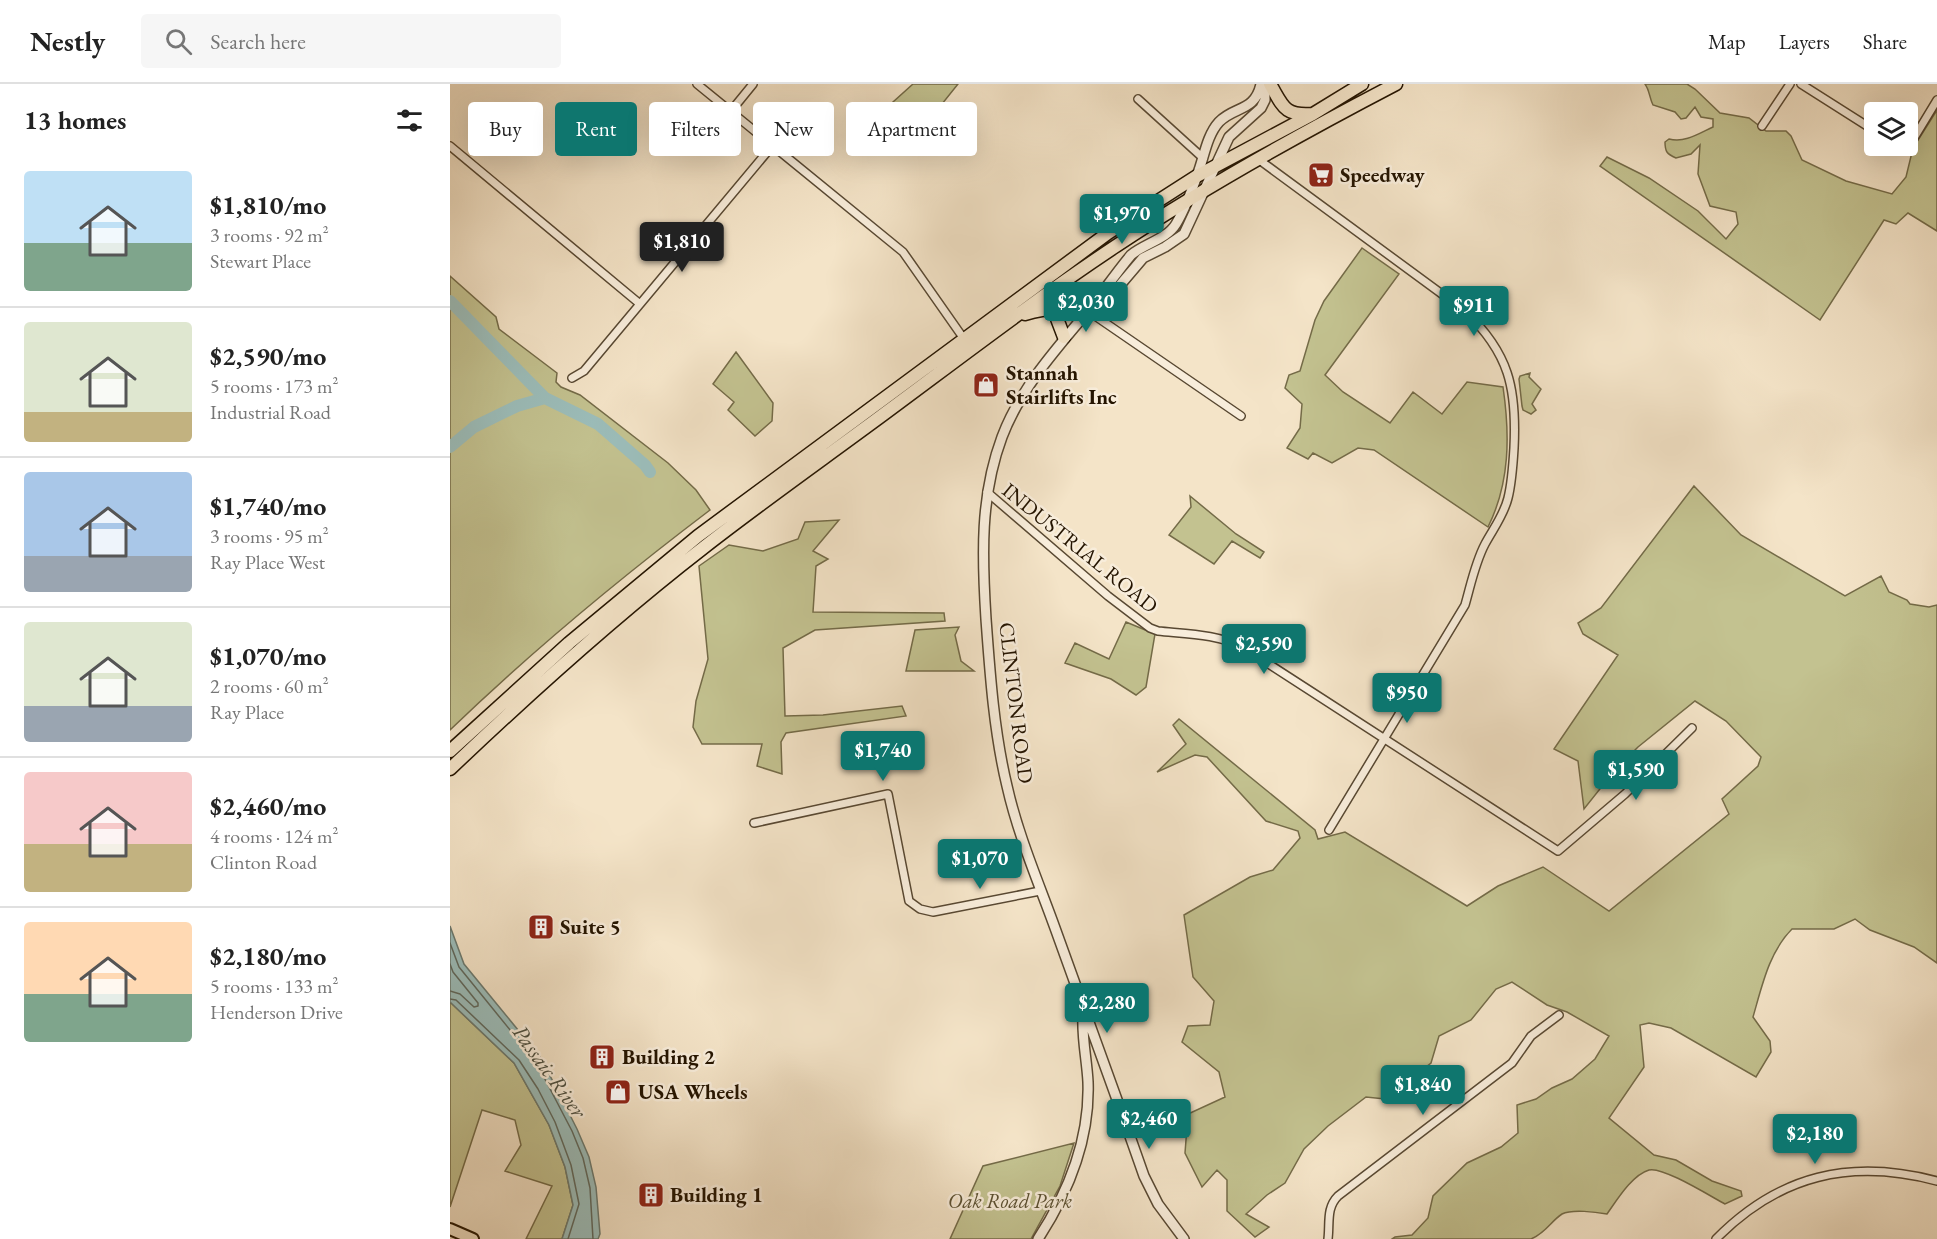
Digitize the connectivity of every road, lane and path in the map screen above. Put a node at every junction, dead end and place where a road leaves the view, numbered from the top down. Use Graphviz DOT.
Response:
graph roads {
  1 [pos="697,84"];
  2 [pos="753,84"];
  3 [pos="1265,84"];
  4 [pos="1362,84"];
  5 [pos="1396,84"];
  6 [pos="1790,84"];
  7 [pos="1801,84"];
  8 [pos="1138,99"];
  9 [pos="1937,100"];
  10 [pos="720,102"];
  11 [pos="738,102"];
  12 [pos="1313,114"];
  13 [pos="741,119"];
  14 [pos="1864,123"];
  15 [pos="1762,126"];
  16 [pos="753,129"];
  17 [pos="1918,131"];
  18 [pos="450,146"];
  19 [pos="764,156"];
  20 [pos="786,156"];
  21 [pos="1203,158"];
  22 [pos="1257,159"];
  23 [pos="1214,168"];
  24 [pos="1197,176"];
  25 [pos="1204,190"];
  26 [pos="1185,202"];
  27 [pos="640,304"];
  28 [pos="1047,308"];
  29 [pos="1088,311"];
  30 [pos="993,333"];
  31 [pos="1064,337"];
  32 [pos="964,339"];
  33 [pos="572,378"];
  34 [pos="1241,416"];
  35 [pos="987,492"];
  36 [pos="1692,728"];
  37 [pos="1384,739"];
  38 [pos="450,751"];
  39 [pos="450,769"];
  40 [pos="754,823"];
  41 [pos="1329,830"];
  42 [pos="1040,891"];
  43 [pos="1084,1009"];
  44 [pos="1559,1015"];
  45 [pos="1105,1067"];
  46 [pos="1088,1082"];
  47 [pos="1937,1181"];
  48 [pos="450,1229"];
  49 [pos="473,1239"];
  50 [pos="1038,1239"];
  51 [pos="1184,1239"];
  52 [pos="1328,1239"];
  53 [pos="1716,1239"];
  1 -- 10 [label="street"];
  2 -- 11 [label="street"];
  3 -- 12 [label="highway"];
  3 -- 21 [label="street"];
  3 -- 23 [label="street"];
  4 -- 12 [label="highway"];
  5 -- 22 [label="highway"];
  6 -- 15 [label="street"];
  7 -- 14 [label="street"];
  8 -- 21 [label="street"];
  9 -- 17 [label="street"];
  12 -- 23 [label="highway"];
  13 -- 16 [label="street"];
  18 -- 27 [label="street"];
  19 -- 27 [label="street"];
  20 -- 32 [label="street"];
  21 -- 24 [label="street"];
  22 -- 25 [label="highway"];
  22 -- 37 [label="street"];
  23 -- 24 [label="highway"];
  23 -- 25 [label="street"];
  24 -- 26 [label="street"];
  24 -- 32 [label="highway"];
  25 -- 26 [label="highway"];
  25 -- 29 [label="street"];
  26 -- 29 [label="street"];
  26 -- 30 [label="highway"];
  27 -- 33 [label="street"];
  28 -- 29 [label="highway"];
  28 -- 30 [label="highway"];
  28 -- 31 [label="highway"];
  29 -- 31 [label="street, CLINTON ROAD"];
  29 -- 34 [label="street"];
  30 -- 39 [label="highway"];
  31 -- 35 [label="street, CLINTON ROAD"];
  32 -- 38 [label="highway"];
  35 -- 37 [label="street, INDUSTRIAL ROAD"];
  35 -- 42 [label="street, CLINTON ROAD"];
  36 -- 37 [label="street, INDUSTRIAL ROAD"];
  37 -- 41 [label="street"];
  40 -- 42 [label="street"];
  42 -- 43 [label="street, CLINTON ROAD"];
  43 -- 45 [label="street, CLINTON ROAD"];
  43 -- 46 [label="street"];
  44 -- 52 [label="street"];
  45 -- 46 [label="street"];
  45 -- 51 [label="street, CLINTON ROAD"];
  46 -- 50 [label="street"];
  47 -- 53 [label="street"];
  48 -- 49 [label="main road"];
}
